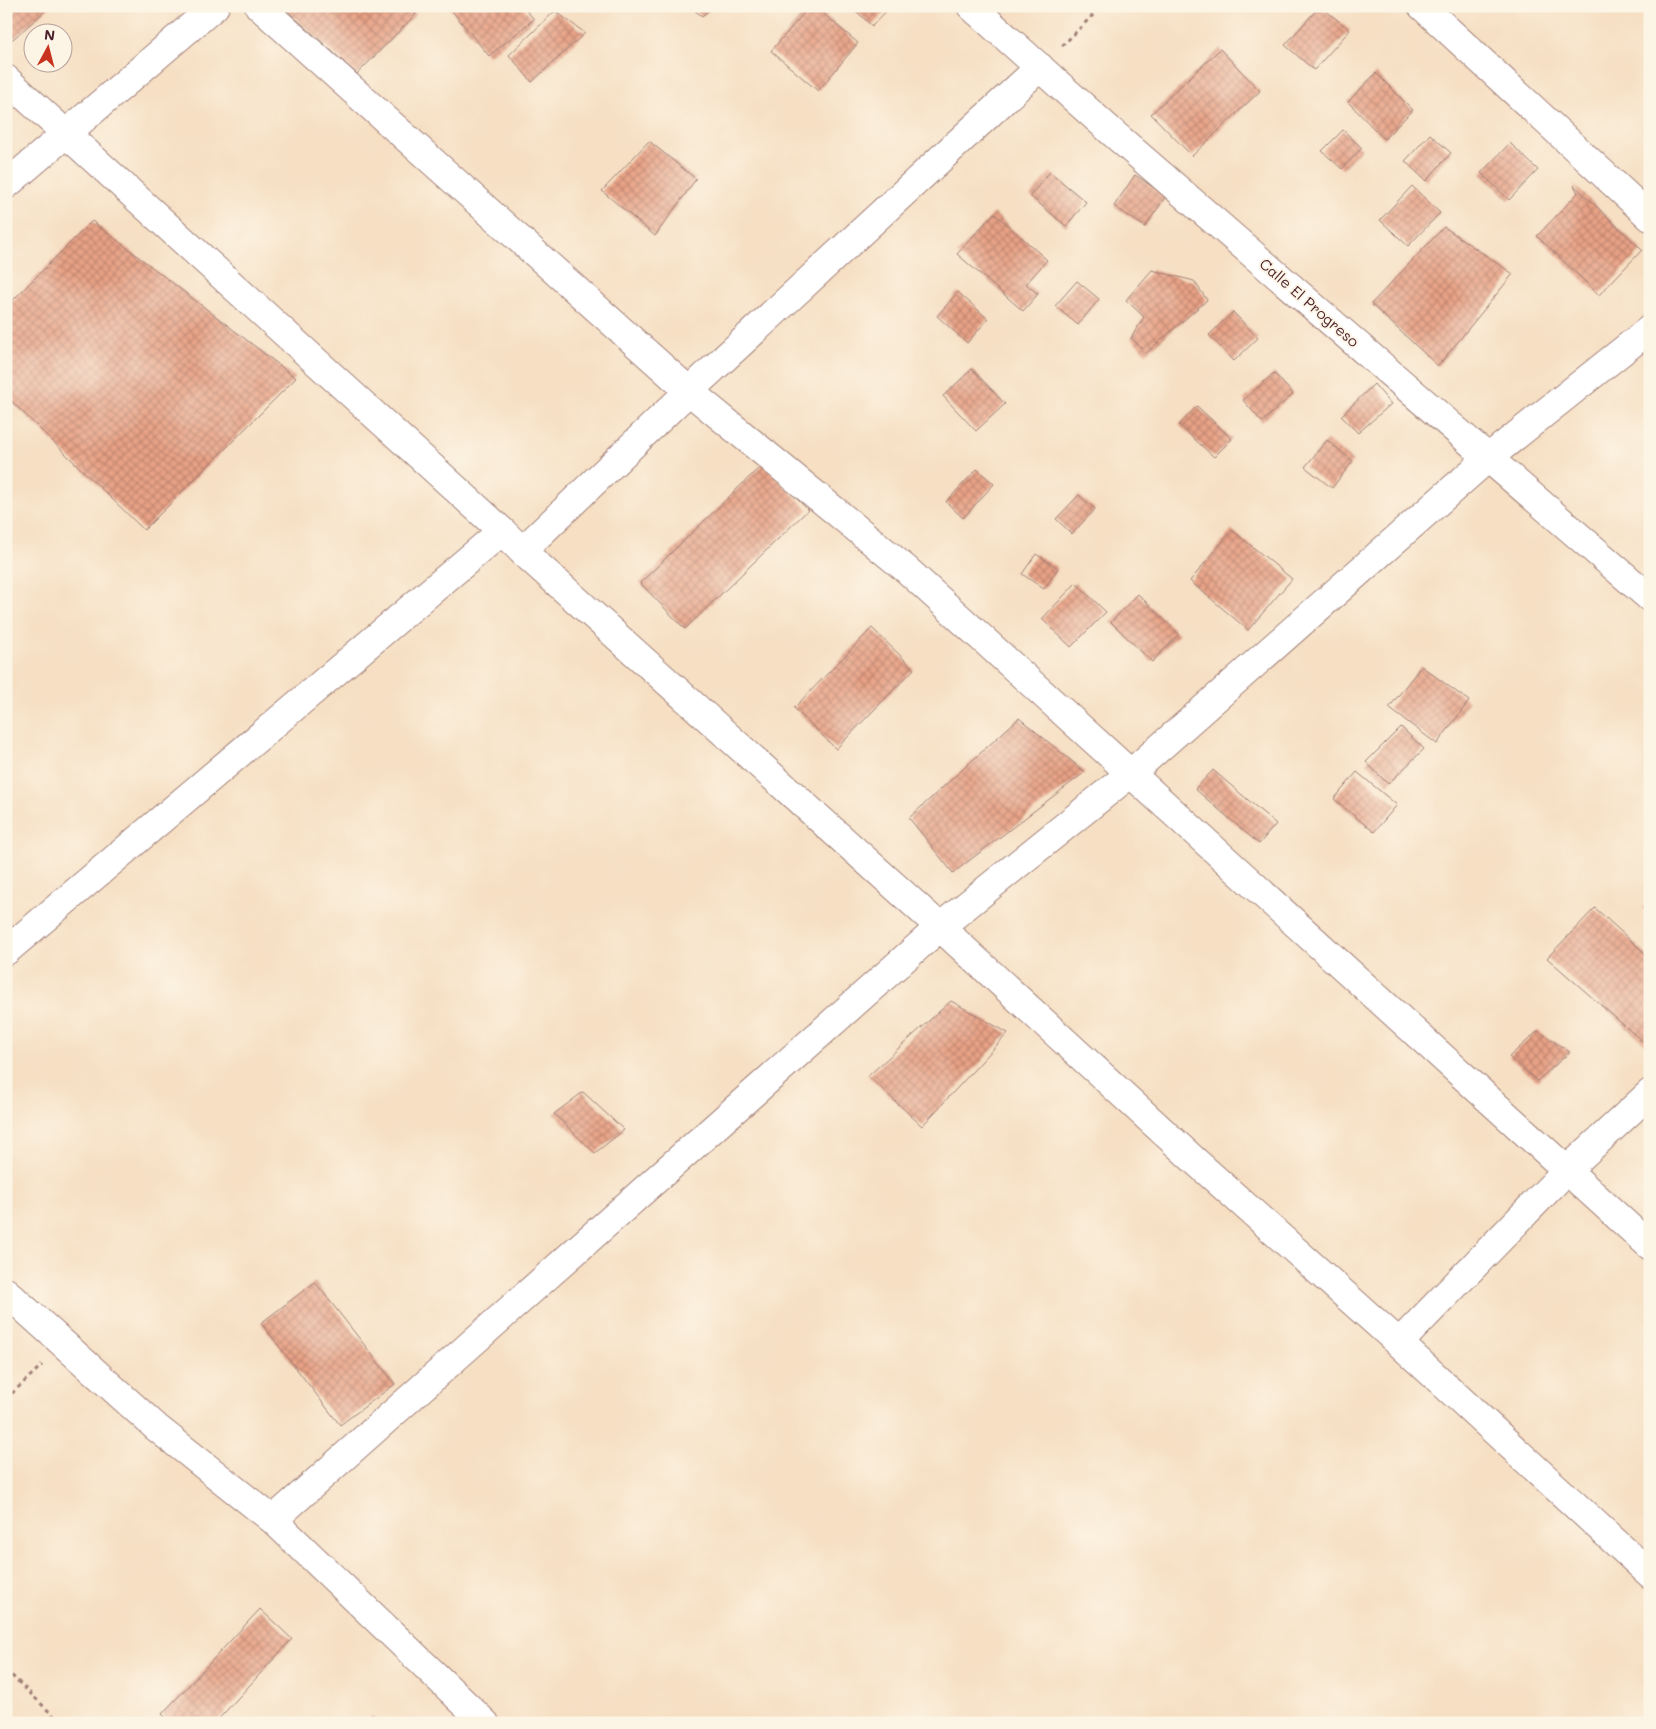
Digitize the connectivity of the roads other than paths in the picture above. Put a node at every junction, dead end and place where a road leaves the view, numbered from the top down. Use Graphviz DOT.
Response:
graph roads {
  1 [pos="215,6"];
  2 [pos="259,6"];
  3 [pos="971,6"];
  4 [pos="1422,6"];
  5 [pos="1040,67"];
  6 [pos="6,80"];
  7 [pos="66,133"];
  8 [pos="6,185"];
  9 [pos="1650,217"];
  10 [pos="1650,329"];
  11 [pos="689,391"];
  12 [pos="1488,458"];
  13 [pos="502,531"];
  14 [pos="522,551"];
  15 [pos="1650,598"];
  16 [pos="1131,772"];
  17 [pos="940,927"];
  18 [pos="6,952"];
  19 [pos="1650,1093"];
  20 [pos="1567,1170"];
  21 [pos="1650,1246"];
  22 [pos="6,1292"];
  23 [pos="1399,1343"];
  24 [pos="273,1520"];
  25 [pos="1650,1574"];
  26 [pos="485,1723"];
  1 -- 7 [label="street"];
  2 -- 11 [label="street"];
  3 -- 5 [label="street, Calle El Progreso"];
  4 -- 9 [label="street"];
  5 -- 11 [label="street"];
  5 -- 12 [label="street, Calle El Progreso"];
  6 -- 7 [label="street"];
  7 -- 8 [label="street"];
  7 -- 13 [label="street"];
  10 -- 12 [label="street"];
  11 -- 14 [label="street"];
  11 -- 16 [label="street"];
  12 -- 15 [label="street, Calle El Progreso"];
  12 -- 16 [label="street"];
  13 -- 14 [label="street"];
  13 -- 18 [label="street"];
  14 -- 17 [label="street"];
  16 -- 17 [label="street"];
  16 -- 20 [label="street"];
  17 -- 23 [label="street"];
  17 -- 24 [label="street"];
  19 -- 20 [label="street"];
  20 -- 21 [label="street"];
  20 -- 23 [label="street"];
  22 -- 24 [label="street"];
  23 -- 25 [label="street"];
  24 -- 26 [label="street"];
}
